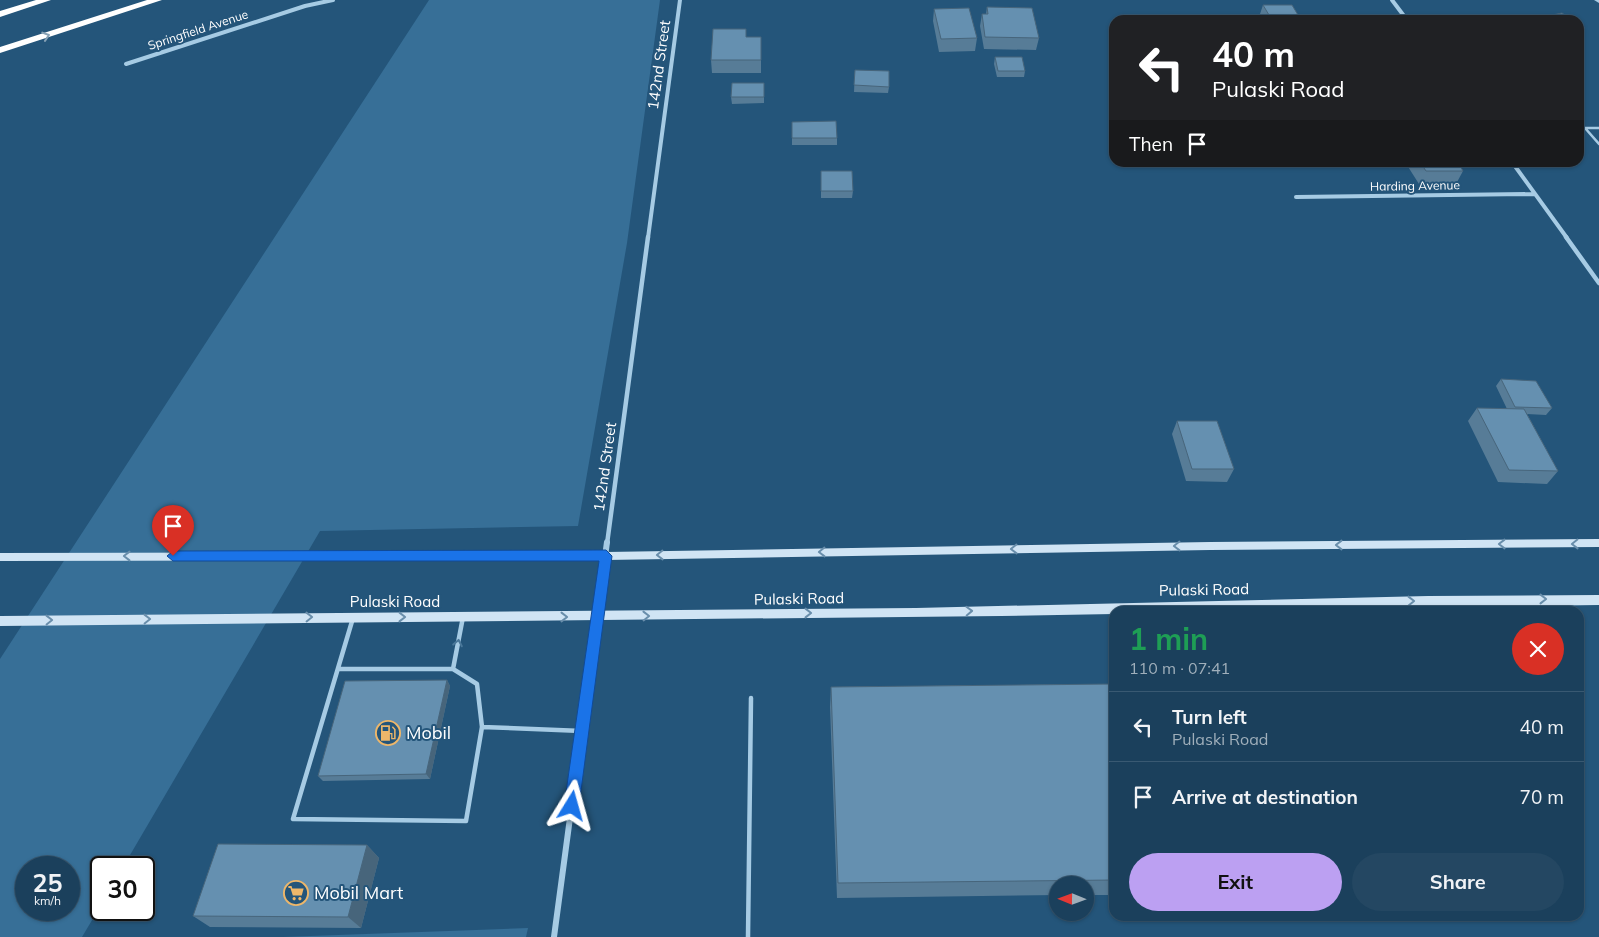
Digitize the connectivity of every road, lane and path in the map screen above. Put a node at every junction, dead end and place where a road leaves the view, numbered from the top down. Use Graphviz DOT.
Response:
graph roads {
  1 [pos="46,0"];
  2 [pos="157,0"];
  3 [pos="333,0"];
  4 [pos="680,0"];
  5 [pos="1392,0"];
  6 [pos="0,14"];
  7 [pos="1403,15"];
  8 [pos="0,50"];
  9 [pos="126,64"];
  10 [pos="1599,128"];
  11 [pos="1599,144"];
  12 [pos="1516,167"];
  13 [pos="1535,194"];
  14 [pos="1296,197"];
  15 [pos="1599,283"];
  16 [pos="1599,543"];
  17 [pos="606,556"];
  18 [pos="0,557"];
  19 [pos="1599,600"];
  20 [pos="1208,606"];
  21 [pos="1109,608"];
  22 [pos="353,617"];
  23 [pos="463,617"];
  24 [pos="597,617"];
  25 [pos="0,620"];
  26 [pos="338,669"];
  27 [pos="453,669"];
  28 [pos="751,698"];
  29 [pos="482,727"];
  30 [pos="582,731"];
  31 [pos="554,937"];
  32 [pos="748,937"];
  1 -- 6 [label="highway"];
  8 -- 2 [label="highway, one-way"];
  3 -- 9 [label="street, Springfield Avenue"];
  4 -- 17 [label="street, 142nd Street"];
  5 -- 7 [label="street"];
  10 -- 11 [label="lane"];
  12 -- 13 [label="street"];
  13 -- 14 [label="street, Harding Avenue"];
  13 -- 15 [label="street"];
  16 -- 17 [label="main road, one-way"];
  17 -- 18 [label="main road, one-way"];
  17 -- 24 [label="street, 142nd Street"];
  20 -- 19 [label="main road, Pulaski Road, one-way"];
  24 -- 21 [label="main road, Pulaski Road, one-way"];
  22 -- 23 [label="main road, Pulaski Road, one-way"];
  25 -- 22 [label="main road, Pulaski Road, one-way"];
  22 -- 26 [label="lane"];
  23 -- 24 [label="main road, Pulaski Road, one-way"];
  27 -- 23 [label="lane, one-way"];
  24 -- 30 [label="street, 142nd Street"];
  26 -- 27 [label="lane"];
  26 -- 29 [label="lane"];
  27 -- 29 [label="lane"];
  28 -- 32 [label="lane"];
  29 -- 30 [label="lane"];
  30 -- 31 [label="street, 142nd Street"];
}
